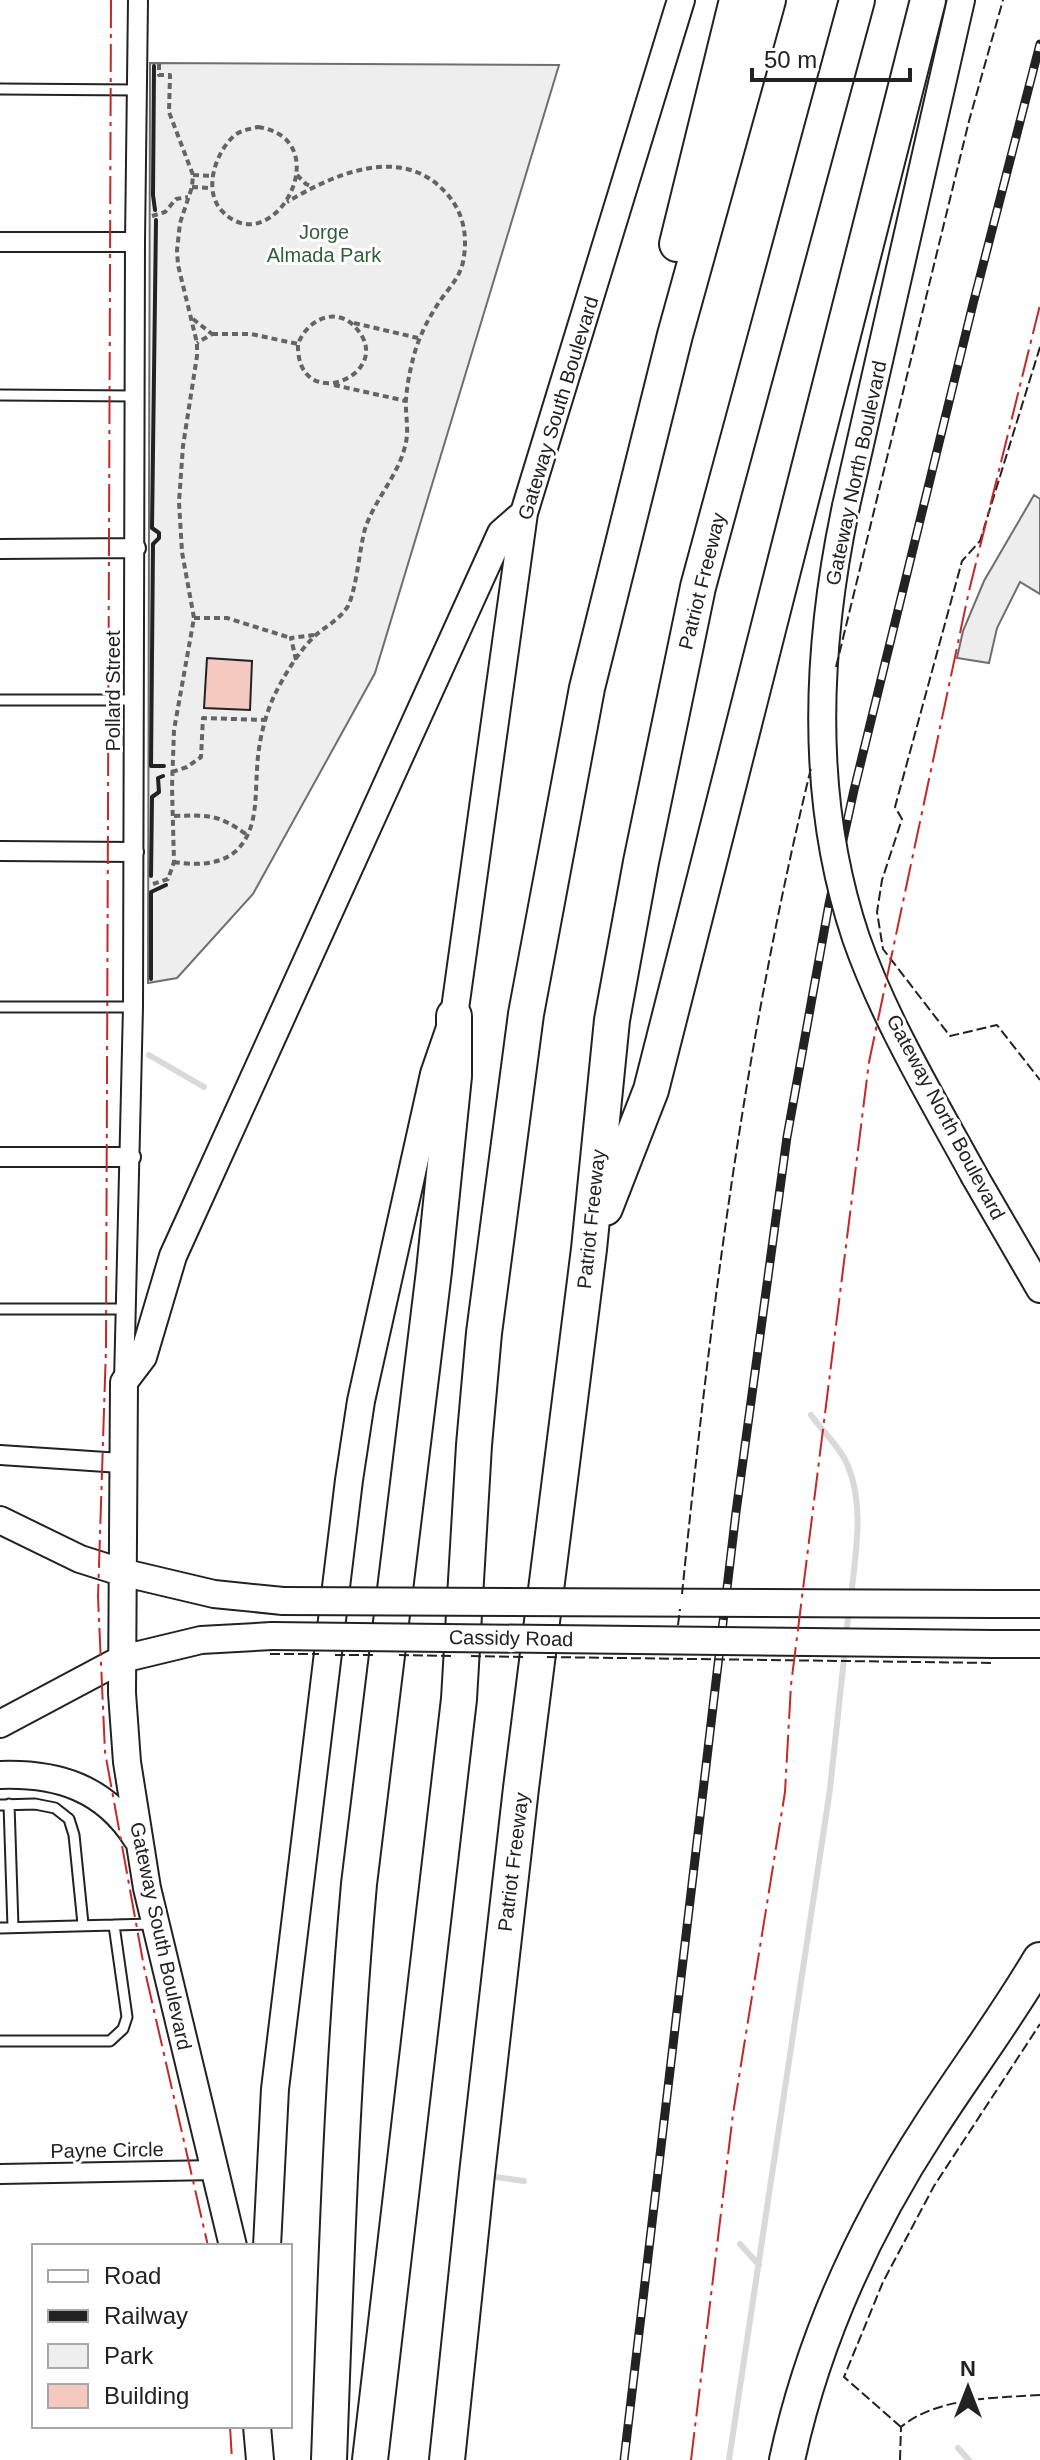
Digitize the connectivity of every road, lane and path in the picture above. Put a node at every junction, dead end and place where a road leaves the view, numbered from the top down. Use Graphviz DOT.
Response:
graph roads {
  1 [pos="138,0"];
  2 [pos="681,0"];
  3 [pos="737,0"];
  4 [pos="768,0"];
  5 [pos="857,0"];
  6 [pos="928,0"];
  7 [pos="961,0"];
  8 [pos="159,63"];
  9 [pos="0,89"];
  10 [pos="138,90"];
  11 [pos="193,175"];
  12 [pos="297,175"];
  13 [pos="212,176"];
  14 [pos="192,187"];
  15 [pos="313,187"];
  16 [pos="211,188"];
  17 [pos="188,197"];
  18 [pos="287,202"];
  19 [pos="150,216"];
  20 [pos="0,242"];
  21 [pos="135,242"];
  22 [pos="192,319"];
  23 [pos="351,322"];
  24 [pos="212,334"];
  25 [pos="675,335"];
  26 [pos="418,338"];
  27 [pos="197,343"];
  28 [pos="298,344"];
  29 [pos="329,384"];
  30 [pos="0,395"];
  31 [pos="136,396"];
  32 [pos="406,401"];
  33 [pos="524,513"];
  34 [pos="136,548"];
  35 [pos="0,549"];
  36 [pos="194,618"];
  37 [pos="317,635"];
  38 [pos="291,638"];
  39 [pos="296,660"];
  40 [pos="0,700"];
  41 [pos="135,700"];
  42 [pos="266,720"];
  43 [pos="172,772"];
  44 [pos="174,816"];
  45 [pos="246,834"];
  46 [pos="0,851"];
  47 [pos="134,852"];
  48 [pos="174,862"];
  49 [pos="147,885"];
  50 [pos="0,1007"];
  51 [pos="133,1007"];
  52 [pos="454,1016"];
  53 [pos="0,1157"];
  54 [pos="131,1157"];
  55 [pos="589,1249"];
  56 [pos="1040,1289"];
  57 [pos="0,1309"];
  58 [pos="126,1309"];
  59 [pos="124,1382"];
  60 [pos="0,1455"];
  61 [pos="121,1463"];
  62 [pos="0,1520"];
  63 [pos="121,1572"];
  64 [pos="1040,1604"];
  65 [pos="1040,1644"];
  66 [pos="122,1659"];
  67 [pos="0,1724"];
  68 [pos="0,1775"];
  69 [pos="5,1804"];
  70 [pos="139,1842"];
  71 [pos="155,1923"];
  72 [pos="83,1924"];
  73 [pos="114,1925"];
  74 [pos="13,1927"];
  75 [pos="0,1928"];
  76 [pos="1036,1971"];
  77 [pos="0,2041"];
  78 [pos="216,2170"];
  79 [pos="0,2174"];
  80 [pos="233,2244"];
  81 [pos="267,2244"];
  82 [pos="257,2428"];
  83 [pos="260,2460"];
  84 [pos="329,2460"];
  85 [pos="370,2460"];
  86 [pos="447,2460"];
  87 [pos="787,2460"];
  1 -- 10 [label="street, Pollard Street"];
  2 -- 33 [label="main road, Gateway South Boulevard"];
  3 -- 25 [label="highway"];
  4 -- 25 [label="highway"];
  5 -- 55 [label="highway, Patriot Freeway"];
  6 -- 55 [label="highway"];
  7 -- 56 [label="main road, Gateway North Boulevard, bridge"];
  8 -- 11 [label="path"];
  9 -- 10 [label="lane"];
  10 -- 21 [label="street, Pollard Street"];
  11 -- 13 [label="path"];
  11 -- 14 [label="path"];
  12 -- 13 [label="path"];
  12 -- 15 [label="path"];
  12 -- 18 [label="path"];
  13 -- 16 [label="path"];
  14 -- 16 [label="path"];
  14 -- 17 [label="path"];
  15 -- 18 [label="path"];
  15 -- 26 [label="path"];
  16 -- 18 [label="path"];
  17 -- 19 [label="path"];
  17 -- 22 [label="path"];
  20 -- 21 [label="street"];
  21 -- 31 [label="street, Pollard Street"];
  22 -- 24 [label="path"];
  22 -- 27 [label="path"];
  23 -- 26 [label="path"];
  23 -- 28 [label="path"];
  23 -- 29 [label="path"];
  24 -- 27 [label="path"];
  24 -- 28 [label="path"];
  25 -- 85 [label="highway"];
  26 -- 32 [label="path"];
  27 -- 36 [label="path"];
  28 -- 29 [label="path"];
  29 -- 32 [label="path"];
  30 -- 31 [label="lane"];
  31 -- 34 [label="street, Pollard Street"];
  32 -- 37 [label="path"];
  33 -- 52 [label="main road, Gateway South Boulevard"];
  33 -- 59 [label="main road"];
  34 -- 35 [label="street"];
  34 -- 41 [label="street, Pollard Street"];
  36 -- 38 [label="path"];
  36 -- 43 [label="path"];
  37 -- 38 [label="path"];
  37 -- 39 [label="path"];
  38 -- 39 [label="path"];
  39 -- 42 [label="path"];
  40 -- 41 [label="lane"];
  41 -- 47 [label="street, Pollard Street"];
  42 -- 43 [label="path"];
  42 -- 45 [label="path"];
  43 -- 44 [label="path"];
  44 -- 45 [label="path"];
  44 -- 48 [label="path"];
  45 -- 48 [label="path"];
  46 -- 47 [label="street"];
  47 -- 51 [label="street, Pollard Street"];
  48 -- 49 [label="path"];
  50 -- 51 [label="lane"];
  51 -- 54 [label="street, Pollard Street"];
  52 -- 81 [label="main road, Gateway South Boulevard"];
  52 -- 84 [label="highway"];
  53 -- 54 [label="street"];
  54 -- 58 [label="street, Pollard Street"];
  55 -- 86 [label="highway, Patriot Freeway"];
  57 -- 58 [label="lane"];
  58 -- 59 [label="street, Pollard Street"];
  59 -- 61 [label="main road, Gateway South Boulevard"];
  60 -- 61 [label="street"];
  61 -- 63 [label="main road, Gateway South Boulevard"];
  62 -- 63 [label="main road, Cassidy Road"];
  63 -- 64 [label="main road, Cassidy Road, bridge"];
  63 -- 66 [label="main road, Gateway South Boulevard"];
  65 -- 66 [label="main road, Cassidy Road, bridge"];
  66 -- 67 [label="main road, Cassidy Road"];
  66 -- 70 [label="main road, Gateway South Boulevard"];
  68 -- 70 [label="main road"];
  69 -- 72 [label="lane"];
  69 -- 74 [label="lane"];
  70 -- 71 [label="main road, Gateway South Boulevard"];
  71 -- 73 [label="lane"];
  71 -- 78 [label="main road, Gateway South Boulevard"];
  72 -- 73 [label="lane"];
  72 -- 74 [label="lane"];
  73 -- 77 [label="lane"];
  74 -- 75 [label="lane"];
  76 -- 87 [label="highway"];
  78 -- 79 [label="street, Payne Circle"];
  78 -- 80 [label="main road, Gateway South Boulevard"];
  82 -- 83 [label="main road"];
}
